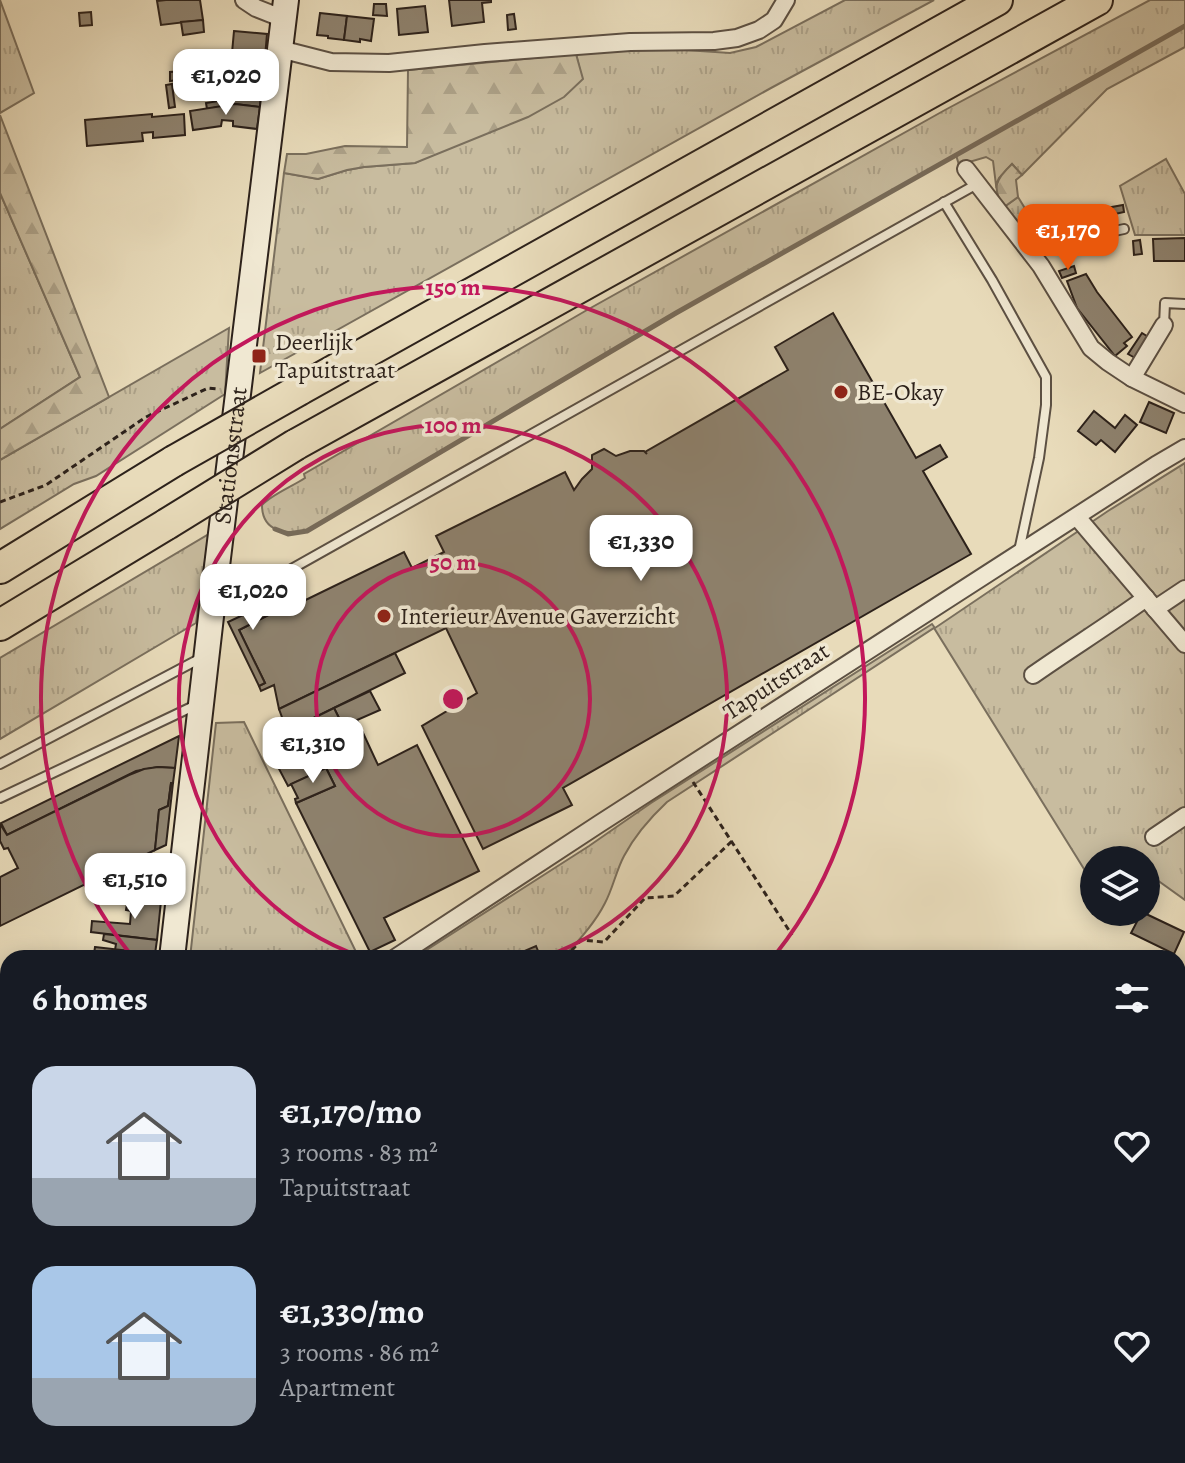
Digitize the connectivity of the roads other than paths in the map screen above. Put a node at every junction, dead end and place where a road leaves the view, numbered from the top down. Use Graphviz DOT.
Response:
graph roads {
  1 [pos="244,0"];
  2 [pos="786,0"];
  3 [pos="997,0"];
  4 [pos="1097,0"];
  5 [pos="285,9"];
  6 [pos="280,49"];
  7 [pos="966,169"];
  8 [pos="977,184"];
  9 [pos="944,202"];
  10 [pos="1124,229"];
  11 [pos="1030,252"];
  12 [pos="1185,304"];
  13 [pos="1164,325"];
  14 [pos="1132,378"];
  15 [pos="1185,404"];
  16 [pos="1185,448"];
  17 [pos="1077,517"];
  18 [pos="1018,553"];
  19 [pos="0,568"];
  20 [pos="1185,589"];
  21 [pos="213,599"];
  22 [pos="1150,603"];
  23 [pos="0,625"];
  24 [pos="1185,644"];
  25 [pos="207,655"];
  26 [pos="1033,675"];
  27 [pos="202,702"];
  28 [pos="0,764"];
  29 [pos="0,798"];
  30 [pos="1185,816"];
  31 [pos="1154,837"];
  32 [pos="173,950"];
  33 [pos="407,950"];
  1 -- 5 [label="street"];
  2 -- 6 [label="street"];
  3 -- 19 [label="highway, bridge"];
  4 -- 23 [label="highway, bridge"];
  5 -- 6 [label="street, Stationsstraat"];
  6 -- 21 [label="street, Stationsstraat"];
  7 -- 8 [label="street"];
  8 -- 9 [label="lane"];
  8 -- 11 [label="street"];
  9 -- 18 [label="lane"];
  9 -- 21 [label="lane"];
  10 -- 11 [label="lane"];
  11 -- 14 [label="street"];
  12 -- 13 [label="lane"];
  13 -- 14 [label="street"];
  14 -- 15 [label="street"];
  16 -- 17 [label="street, Tapuitstraat"];
  17 -- 18 [label="street, Tapuitstraat"];
  17 -- 22 [label="street"];
  18 -- 33 [label="street, Tapuitstraat"];
  20 -- 22 [label="street"];
  21 -- 25 [label="street, Stationsstraat"];
  22 -- 24 [label="street"];
  22 -- 26 [label="street"];
  25 -- 27 [label="street, Stationsstraat"];
  25 -- 28 [label="lane"];
  27 -- 29 [label="lane"];
  27 -- 32 [label="street, Stationsstraat"];
  30 -- 31 [label="street"];
}
